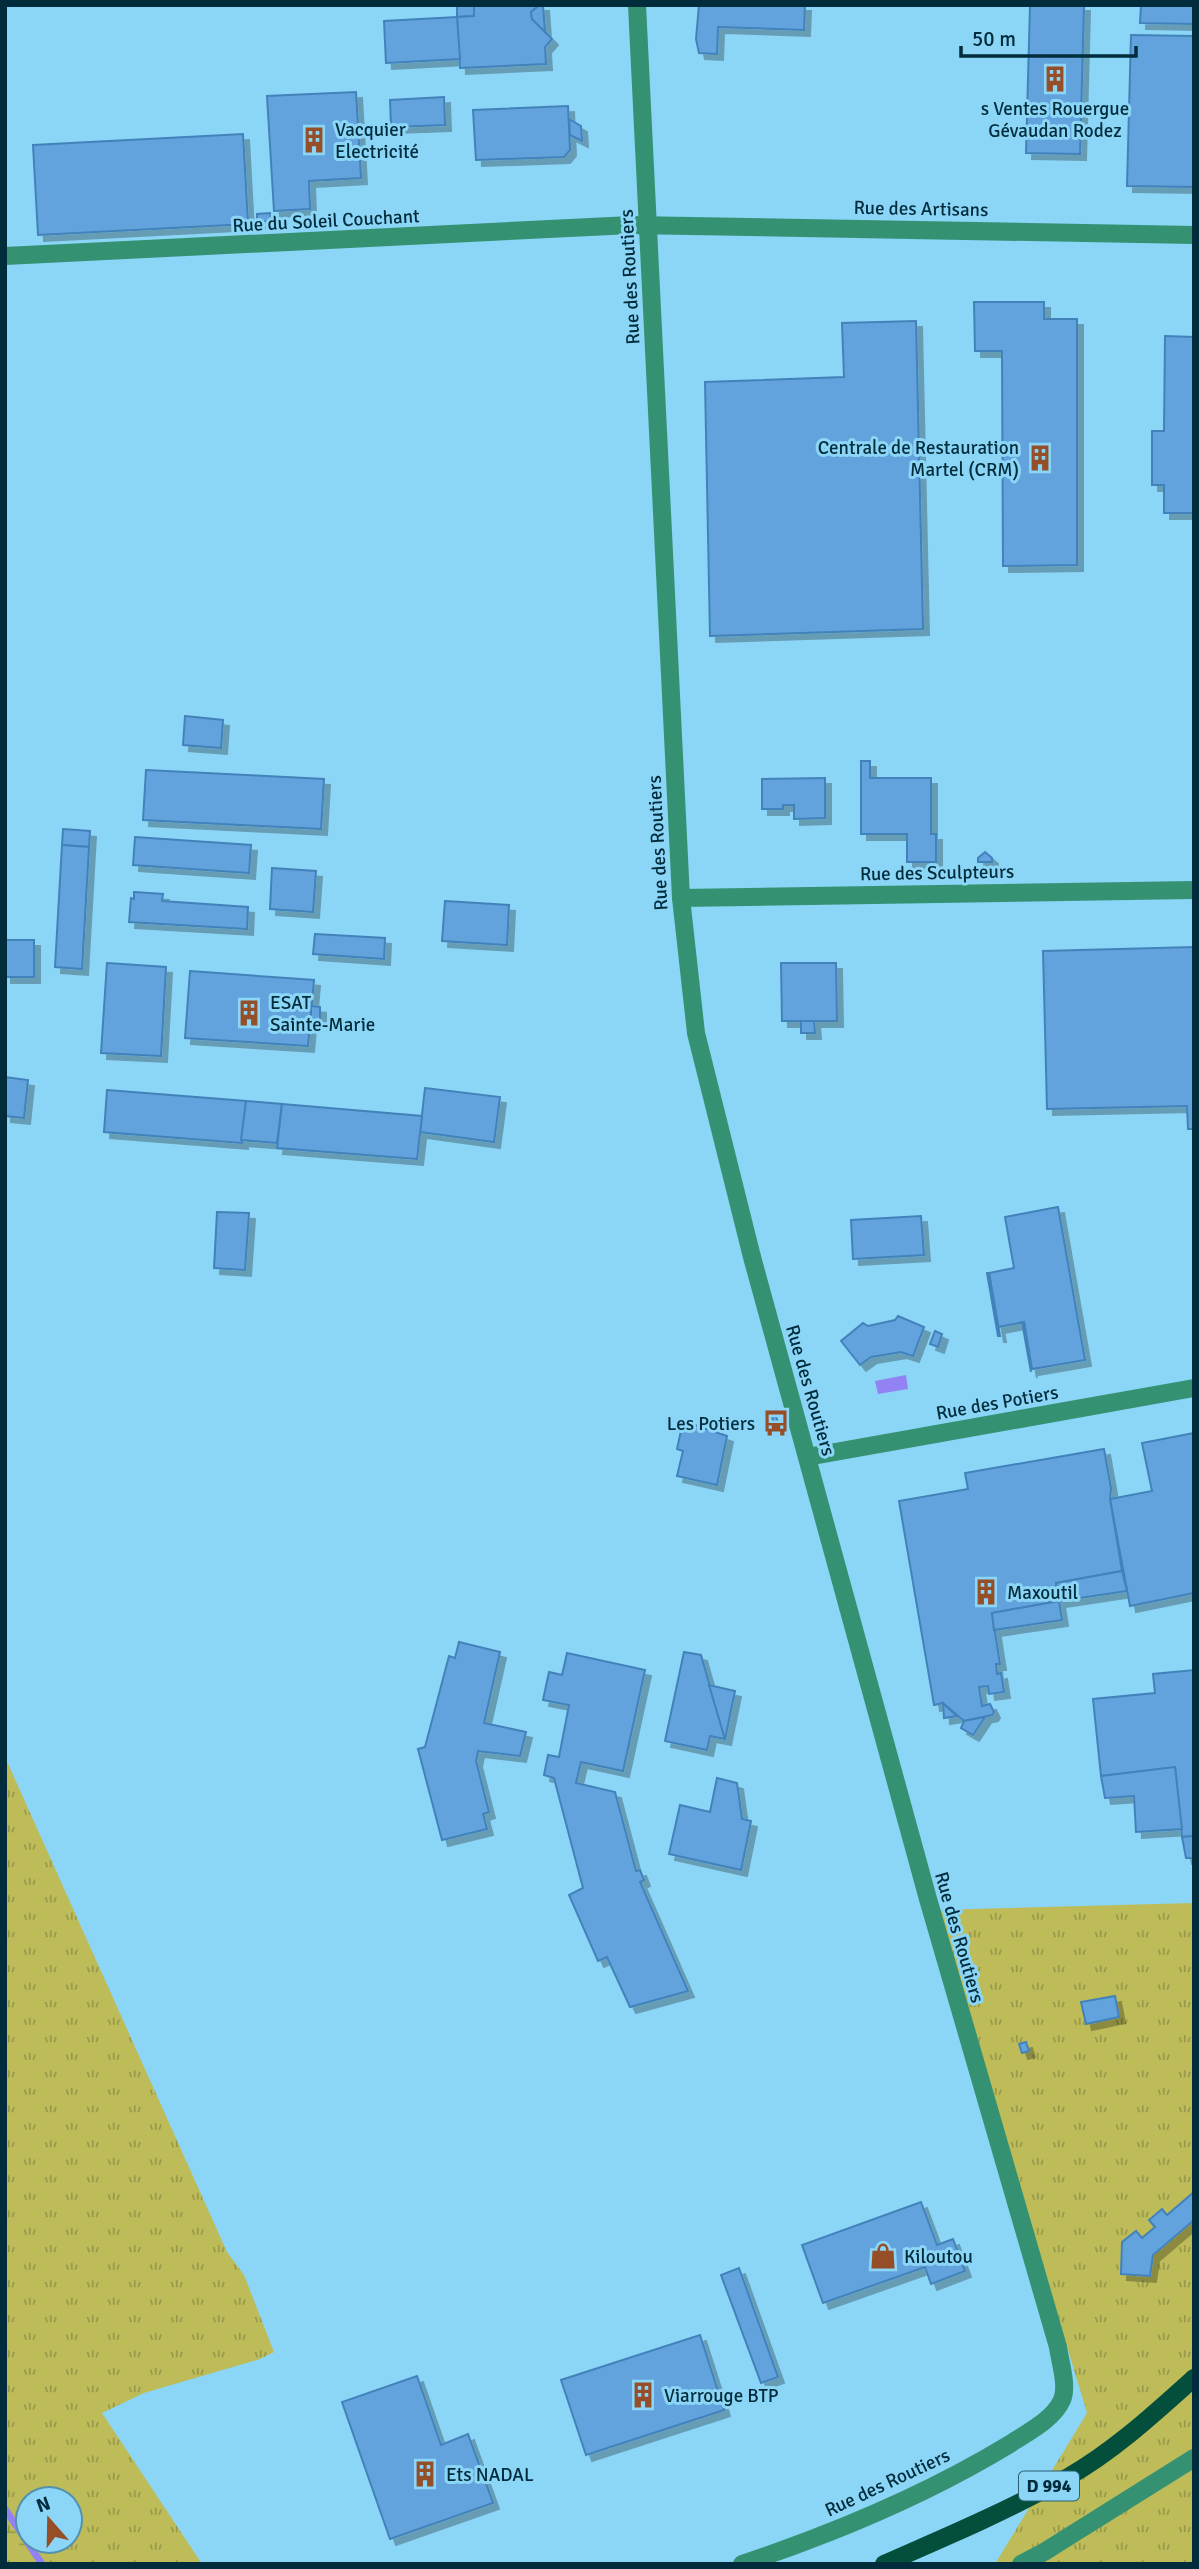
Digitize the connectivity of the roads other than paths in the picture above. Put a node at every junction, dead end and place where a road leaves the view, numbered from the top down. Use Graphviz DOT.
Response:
graph roads {
  1 [pos="637,5"];
  2 [pos="648,225"];
  3 [pos="1194,235"];
  4 [pos="5,256"];
  5 [pos="1194,890"];
  6 [pos="681,898"];
  7 [pos="1194,1388"];
  8 [pos="807,1457"];
  9 [pos="1194,2378"];
  10 [pos="1194,2458"];
  11 [pos="743,2564"];
  12 [pos="884,2564"];
  13 [pos="1021,2564"];
  1 -- 2 [label="street, Rue des Routiers"];
  2 -- 3 [label="street, Rue des Artisans"];
  2 -- 4 [label="street, Rue du Soleil Couchant"];
  2 -- 6 [label="street, Rue des Routiers"];
  5 -- 6 [label="street, Rue des Sculpteurs"];
  6 -- 8 [label="street, Rue des Routiers"];
  7 -- 8 [label="street, Rue des Potiers"];
  8 -- 11 [label="street, Rue des Routiers"];
  9 -- 12 [label="main road, D 994"];
  10 -- 13 [label="street"];
}
